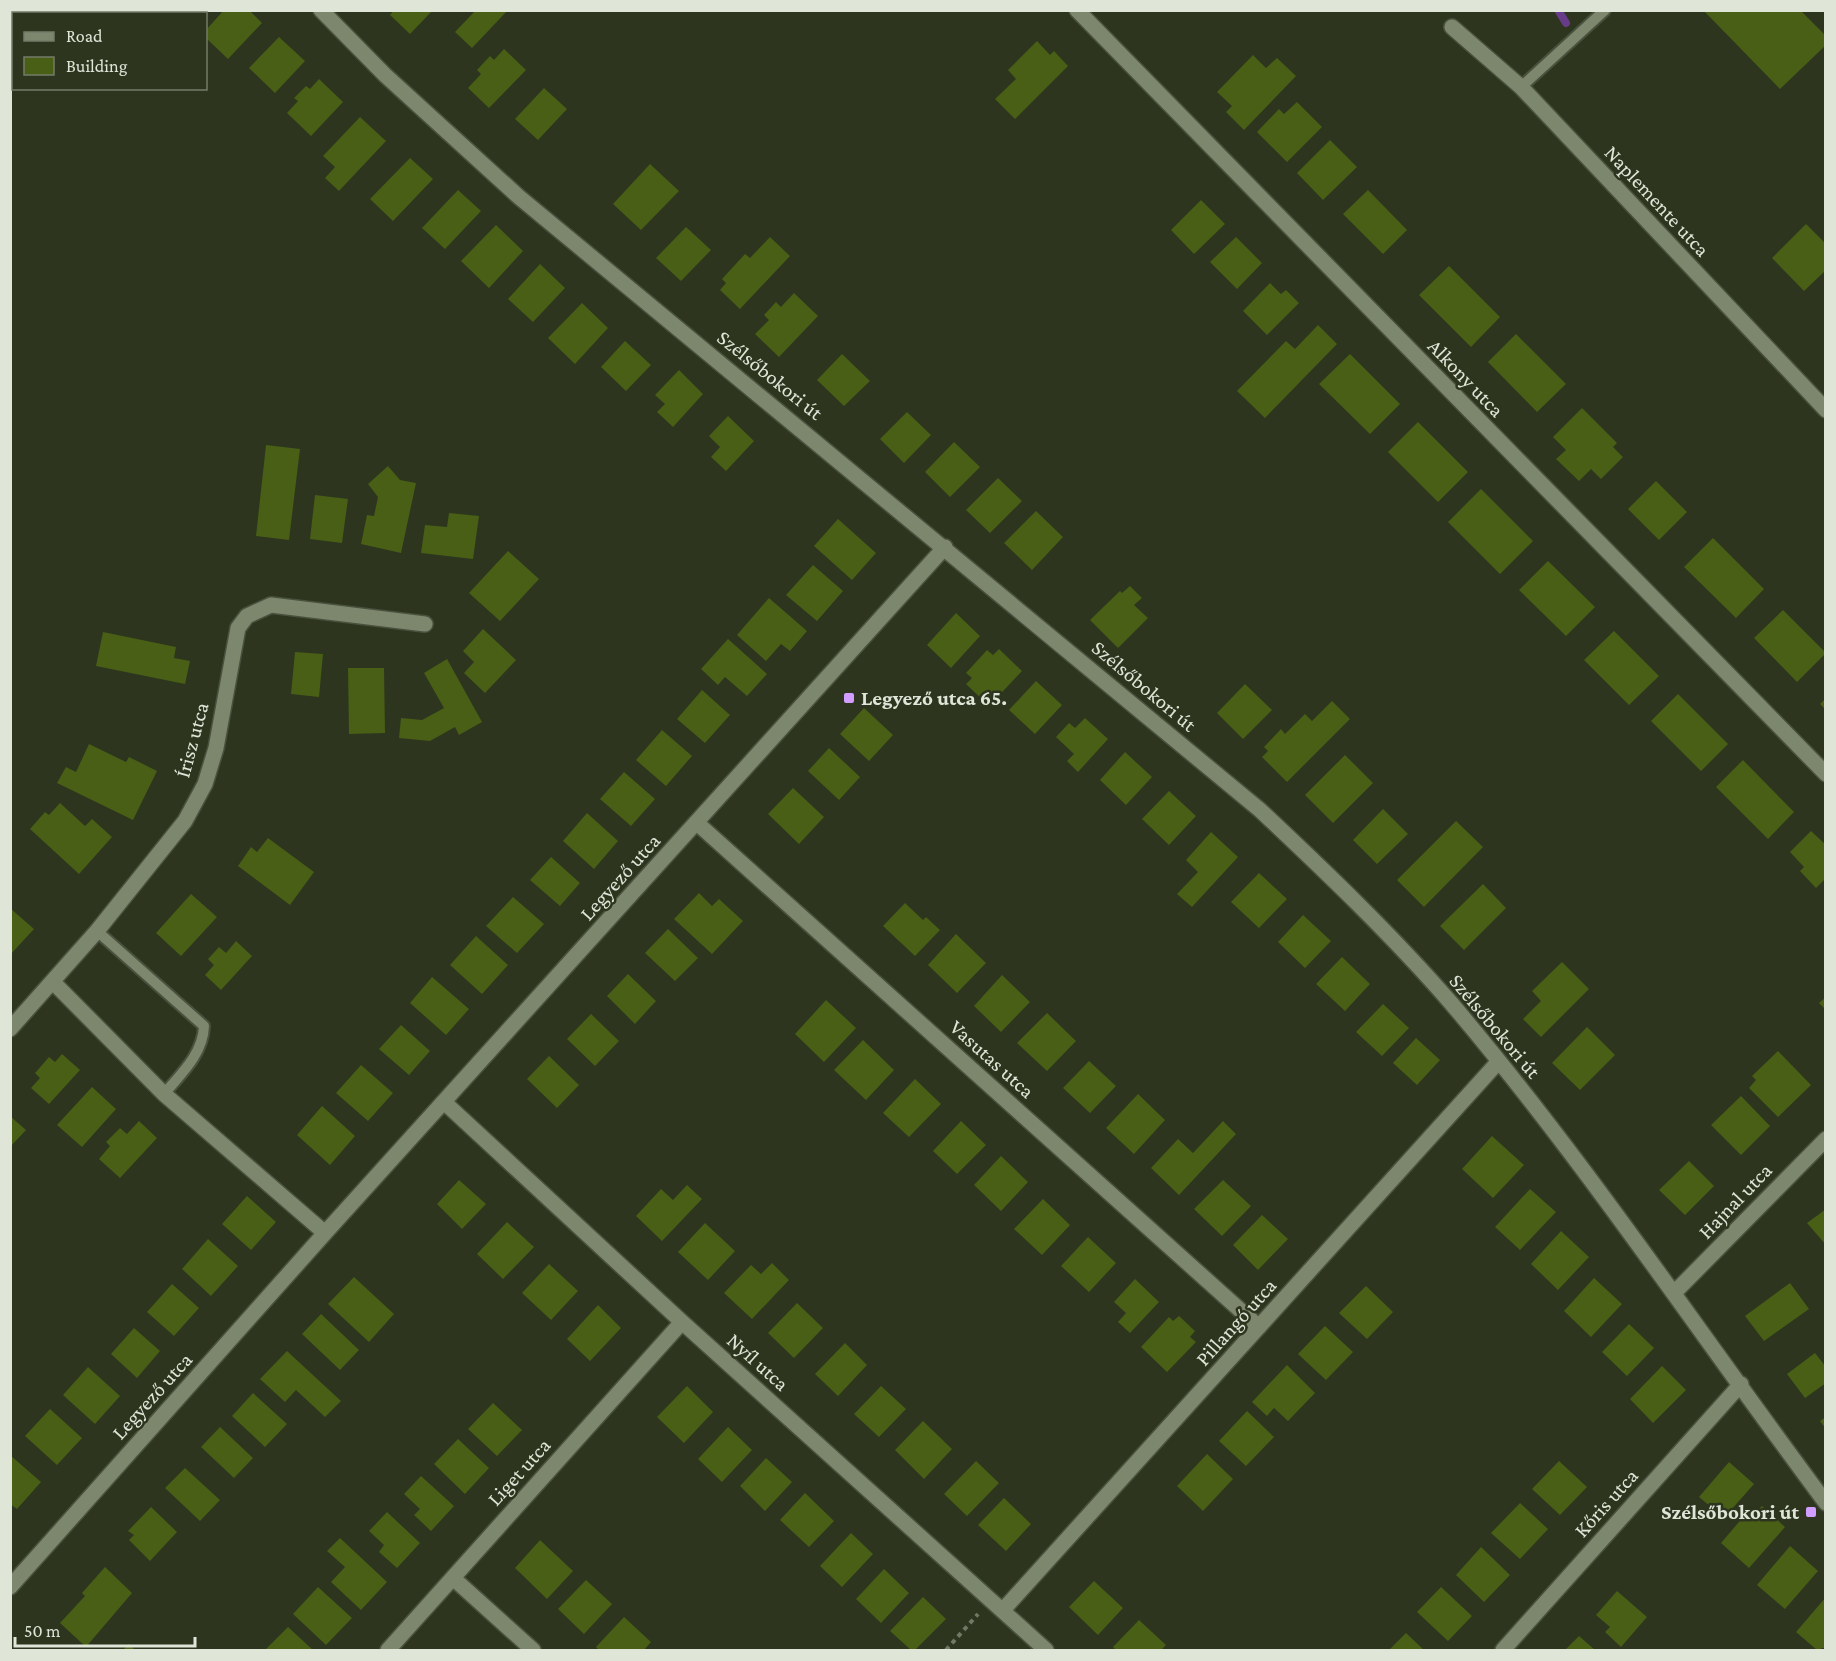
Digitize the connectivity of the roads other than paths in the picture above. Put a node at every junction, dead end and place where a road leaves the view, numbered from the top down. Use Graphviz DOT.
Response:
graph roads {
  1 [pos="321,10"];
  2 [pos="1077,10"];
  3 [pos="1605,10"];
  4 [pos="1452,27"];
  5 [pos="1521,87"];
  6 [pos="1826,410"];
  7 [pos="945,547"];
  8 [pos="425,624"];
  9 [pos="1826,774"];
  10 [pos="697,823"];
  11 [pos="97,931"];
  12 [pos="53,982"];
  13 [pos="10,1029"];
  14 [pos="1499,1061"];
  15 [pos="164,1094"];
  16 [pos="444,1102"];
  17 [pos="1826,1139"];
  18 [pos="325,1233"];
  19 [pos="1674,1293"];
  20 [pos="682,1322"];
  21 [pos="1259,1327"];
  22 [pos="1741,1384"];
  23 [pos="1826,1503"];
  24 [pos="453,1578"];
  25 [pos="10,1587"];
  26 [pos="1003,1610"];
  27 [pos="388,1650"];
  28 [pos="533,1650"];
  29 [pos="1046,1650"];
  30 [pos="1503,1650"];
  1 -- 7 [label="street, Szélsőbokori út"];
  2 -- 9 [label="street, Alkony utca"];
  3 -- 5 [label="lane"];
  4 -- 5 [label="street, Naplemente utca"];
  5 -- 6 [label="street, Naplemente utca"];
  7 -- 10 [label="street, Legyező utca"];
  7 -- 14 [label="street, Szélsőbokori út"];
  8 -- 11 [label="street, Írisz utca"];
  10 -- 16 [label="street, Legyező utca"];
  10 -- 21 [label="street, Vasutas utca"];
  11 -- 12 [label="street, Írisz utca"];
  11 -- 15 [label="lane"];
  12 -- 13 [label="street, Írisz utca"];
  12 -- 15 [label="street"];
  14 -- 19 [label="street, Szélsőbokori út"];
  14 -- 21 [label="street, Pillangó utca"];
  15 -- 18 [label="street"];
  16 -- 18 [label="street, Legyező utca"];
  16 -- 20 [label="street, Nyíl utca"];
  17 -- 19 [label="street, Hajnal utca"];
  18 -- 25 [label="street, Legyező utca"];
  19 -- 22 [label="street, Szélsőbokori út"];
  20 -- 24 [label="street, Liget utca"];
  20 -- 26 [label="street, Nyíl utca"];
  21 -- 26 [label="street, Pillangó utca"];
  22 -- 23 [label="street, Szélsőbokori út"];
  22 -- 30 [label="street, Kőris utca"];
  24 -- 27 [label="street, Liget utca"];
  24 -- 28 [label="street"];
  26 -- 29 [label="street, Nyíl utca"];
}
